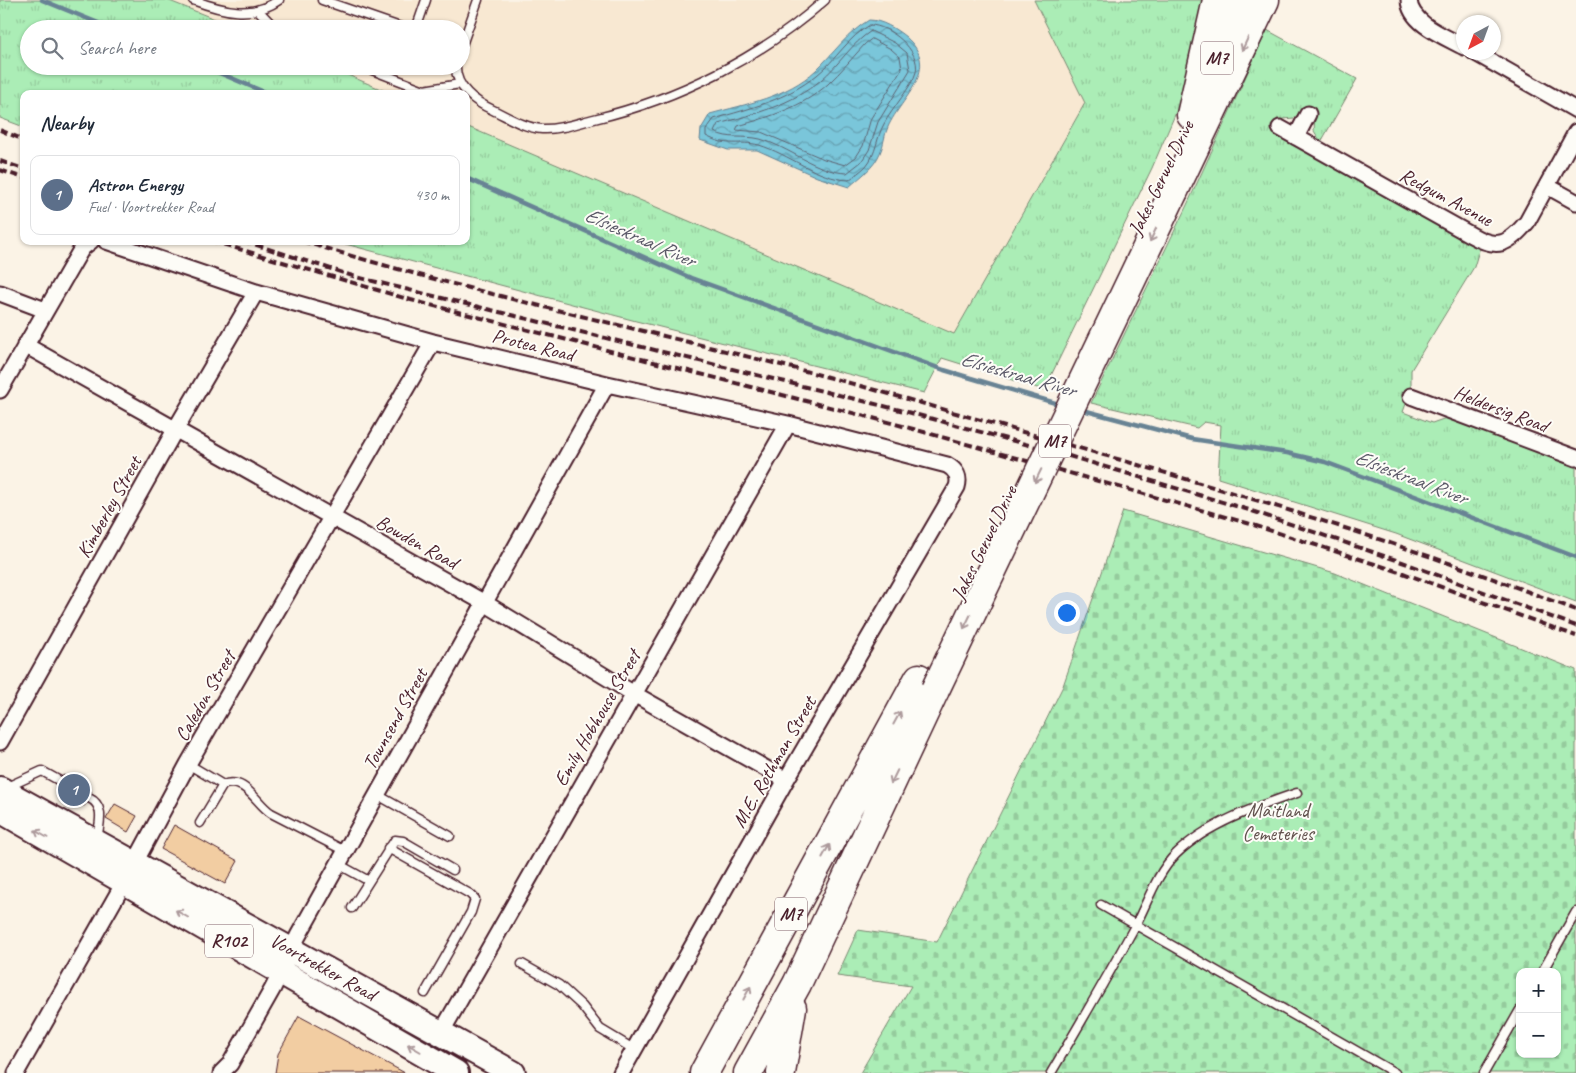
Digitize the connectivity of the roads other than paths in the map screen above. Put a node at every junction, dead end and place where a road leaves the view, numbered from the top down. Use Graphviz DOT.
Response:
graph roads {
  1 [pos="279,0"];
  2 [pos="322,0"];
  3 [pos="426,0"];
  4 [pos="478,0"];
  5 [pos="1217,0"];
  6 [pos="1238,0"];
  7 [pos="1265,0"];
  8 [pos="1409,0"];
  9 [pos="197,1"];
  10 [pos="823,1"];
  11 [pos="258,10"];
  12 [pos="267,20"];
  13 [pos="380,20"];
  14 [pos="419,20"];
  15 [pos="470,23"];
  16 [pos="1456,42"];
  17 [pos="1488,60"];
  18 [pos="385,75"];
  19 [pos="456,75"];
  20 [pos="460,84"];
  21 [pos="424,90"];
  22 [pos="424,90"];
  23 [pos="466,90"];
  24 [pos="470,93"];
  25 [pos="1576,110"];
  26 [pos="1308,114"];
  27 [pos="1191,115"];
  28 [pos="1280,128"];
  29 [pos="1576,132"];
  30 [pos="1296,137"];
  31 [pos="1167,186"];
  32 [pos="1547,186"];
  33 [pos="1576,202"];
  34 [pos="86,245"];
  35 [pos="118,245"];
  36 [pos="256,292"];
  37 [pos="0,294"];
  38 [pos="45,310"];
  39 [pos="433,342"];
  40 [pos="25,346"];
  41 [pos="607,384"];
  42 [pos="0,390"];
  43 [pos="1412,396"];
  44 [pos="788,424"];
  45 [pos="175,430"];
  46 [pos="1575,457"];
  47 [pos="956,471"];
  48 [pos="332,517"];
  49 [pos="483,602"];
  50 [pos="927,684"];
  51 [pos="634,694"];
  52 [pos="0,742"];
  53 [pos="188,764"];
  54 [pos="786,780"];
  55 [pos="60,781"];
  56 [pos="223,785"];
  57 [pos="1297,793"];
  58 [pos="376,794"];
  59 [pos="0,797"];
  60 [pos="89,798"];
  61 [pos="200,824"];
  62 [pos="450,836"];
  63 [pos="96,843"];
  64 [pos="388,848"];
  65 [pos="341,857"];
  66 [pos="453,870"];
  67 [pos="130,873"];
  68 [pos="369,881"];
  69 [pos="1101,905"];
  70 [pos="352,908"];
  71 [pos="1576,912"];
  72 [pos="1136,924"];
  73 [pos="291,948"];
  74 [pos="522,964"];
  75 [pos="1544,968"];
  76 [pos="281,970"];
  77 [pos="796,984"];
  78 [pos="425,992"];
  79 [pos="1518,1013"];
  80 [pos="441,1033"];
  81 [pos="724,1036"];
  82 [pos="635,1050"];
  83 [pos="16,1073"];
  84 [pos="221,1073"];
  85 [pos="456,1073"];
  86 [pos="513,1073"];
  87 [pos="622,1073"];
  88 [pos="687,1073"];
  89 [pos="704,1073"];
  90 [pos="748,1073"];
  91 [pos="782,1073"];
  92 [pos="1051,1073"];
  93 [pos="1395,1073"];
  94 [pos="1484,1073"];
  1 -- 11 [label="lane"];
  2 -- 13 [label="lane"];
  3 -- 14 [label="lane"];
  4 -- 15 [label="lane"];
  5 -- 27 [label="highway"];
  6 -- 27 [label="highway, Jakes Gerwel Drive / M7"];
  7 -- 31 [label="highway, Jakes Gerwel Drive / M7, one-way"];
  8 -- 16 [label="street"];
  9 -- 11 [label="lane"];
  10 -- 24 [label="lane"];
  11 -- 12 [label="lane"];
  17 -- 25 [label="street"];
  18 -- 22 [label="lane"];
  19 -- 20 [label="lane"];
  20 -- 21 [label="lane"];
  20 -- 23 [label="lane"];
  26 -- 30 [label="street"];
  27 -- 31 [label="highway, Jakes Gerwel Drive / M7"];
  28 -- 30 [label="street, Redgum Avenue"];
  29 -- 32 [label="street, Redgum Avenue"];
  30 -- 32 [label="street, Redgum Avenue"];
  31 -- 50 [label="highway, Jakes Gerwel Drive / M7, bridge"];
  32 -- 33 [label="street"];
  34 -- 38 [label="street"];
  35 -- 36 [label="street, Protea Road"];
  36 -- 39 [label="street, Protea Road"];
  36 -- 45 [label="street, Kimberley Street"];
  37 -- 38 [label="street"];
  38 -- 40 [label="street"];
  39 -- 41 [label="street, Protea Road"];
  39 -- 48 [label="street, Caledon Street"];
  40 -- 42 [label="street"];
  40 -- 45 [label="street, Bowden Road"];
  41 -- 44 [label="street, Protea Road"];
  41 -- 49 [label="street, Townsend Street"];
  43 -- 46 [label="street, Heldersig Road"];
  44 -- 47 [label="street, Protea Road"];
  44 -- 51 [label="street, Emily Hobhouse Street"];
  45 -- 48 [label="street, Bowden Road"];
  45 -- 52 [label="street, Kimberley Street"];
  47 -- 54 [label="street, M.E. Rothman Street"];
  48 -- 49 [label="street, Bowden Road"];
  48 -- 53 [label="street, Caledon Street"];
  49 -- 51 [label="street, Bowden Road"];
  49 -- 58 [label="street, Townsend Street"];
  50 -- 77 [label="highway, Jakes Gerwel Drive / M7, one-way"];
  81 -- 50 [label="highway, Jakes Gerwel Drive / M7, one-way"];
  51 -- 54 [label="street, Bowden Road"];
  51 -- 80 [label="street, Emily Hobhouse Street"];
  53 -- 56 [label="lane"];
  53 -- 67 [label="street, Caledon Street"];
  54 -- 82 [label="street, M.E. Rothman Street"];
  55 -- 59 [label="lane"];
  56 -- 61 [label="lane"];
  56 -- 65 [label="lane"];
  57 -- 72 [label="lane"];
  58 -- 62 [label="lane"];
  58 -- 65 [label="street, Townsend Street"];
  59 -- 63 [label="main road, Voortrekker Road / R102"];
  67 -- 59 [label="main road, Voortrekker Road / R102, one-way"];
  60 -- 63 [label="lane"];
  63 -- 67 [label="main road, Voortrekker Road / R102"];
  64 -- 66 [label="lane"];
  64 -- 68 [label="lane"];
  64 -- 78 [label="lane"];
  65 -- 68 [label="lane"];
  65 -- 73 [label="street, Townsend Street"];
  67 -- 73 [label="main road, Voortrekker Road / R102"];
  76 -- 67 [label="main road, Voortrekker Road / R102, one-way"];
  67 -- 83 [label="street, Caledon Street"];
  68 -- 70 [label="lane"];
  69 -- 72 [label="lane"];
  71 -- 75 [label="lane"];
  72 -- 92 [label="lane"];
  72 -- 93 [label="lane"];
  73 -- 76 [label="street, Townsend Street"];
  73 -- 80 [label="main road, Voortrekker Road / R102"];
  74 -- 82 [label="lane"];
  76 -- 84 [label="street, Townsend Street"];
  85 -- 76 [label="main road, Voortrekker Road / R102, one-way"];
  77 -- 90 [label="highway, Jakes Gerwel Drive / M7"];
  77 -- 91 [label="highway"];
  79 -- 94 [label="lane"];
  80 -- 86 [label="main road, Voortrekker Road / R102"];
  81 -- 88 [label="highway"];
  81 -- 89 [label="highway, Jakes Gerwel Drive / M7"];
  82 -- 87 [label="street, M.E. Rothman Street"];
}
